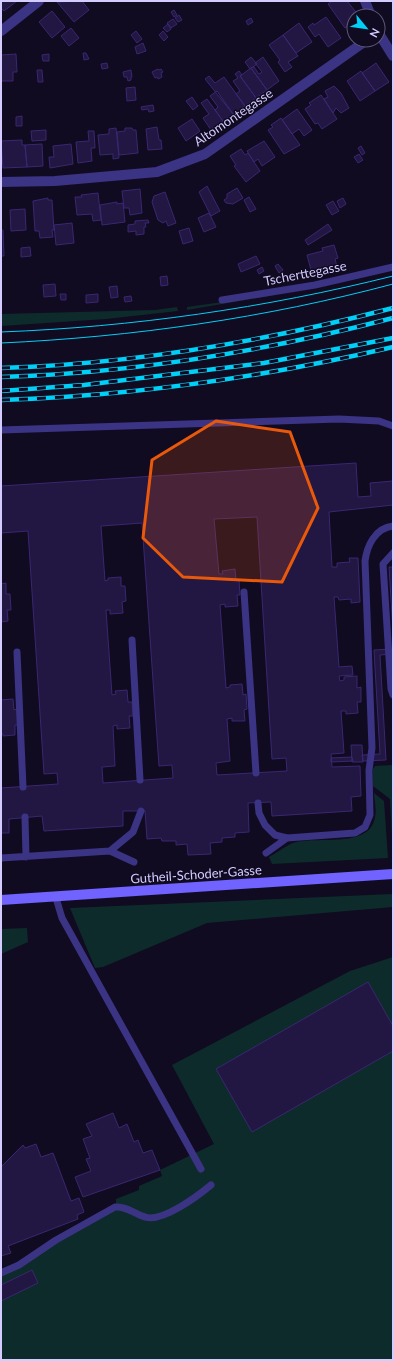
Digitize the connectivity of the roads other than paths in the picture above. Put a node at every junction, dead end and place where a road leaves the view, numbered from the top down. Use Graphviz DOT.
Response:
graph roads {
  1 [pos="39,1"];
  2 [pos="1,31"];
  3 [pos="386,45"];
  4 [pos="356,48"];
  5 [pos="393,56"];
  6 [pos="1,182"];
  7 [pos="393,267"];
  8 [pos="222,300"];
  9 [pos="393,426"];
  10 [pos="1,430"];
  11 [pos="393,526"];
  12 [pos="393,552"];
  13 [pos="244,592"];
  14 [pos="132,640"];
  15 [pos="17,652"];
  16 [pos="393,695"];
  17 [pos="256,773"];
  18 [pos="140,780"];
  19 [pos="23,786"];
  20 [pos="258,803"];
  21 [pos="141,811"];
  22 [pos="25,817"];
  23 [pos="287,838"];
  24 [pos="110,851"];
  25 [pos="266,853"];
  26 [pos="26,857"];
  27 [pos="1,858"];
  28 [pos="134,862"];
  29 [pos="393,874"];
  30 [pos="56,898"];
  31 [pos="1,900"];
  32 [pos="201,1169"];
  33 [pos="211,1185"];
  34 [pos="1,1273"];
  1 -- 2 [label="street"];
  3 -- 5 [label="street"];
  4 -- 6 [label="street, Altomontegasse"];
  7 -- 8 [label="lane, Tscherttegasse"];
  9 -- 10 [label="lane"];
  11 -- 23 [label="lane"];
  12 -- 16 [label="lane"];
  13 -- 17 [label="lane"];
  14 -- 18 [label="lane"];
  15 -- 19 [label="lane"];
  20 -- 23 [label="lane"];
  21 -- 24 [label="lane"];
  22 -- 26 [label="lane"];
  23 -- 25 [label="lane"];
  24 -- 26 [label="lane"];
  24 -- 28 [label="lane"];
  26 -- 27 [label="lane"];
  29 -- 30 [label="street, Gutheil-Schoder-Gasse"];
  30 -- 31 [label="street, Gutheil-Schoder-Gasse"];
  30 -- 32 [label="lane"];
  33 -- 34 [label="lane"];
}
